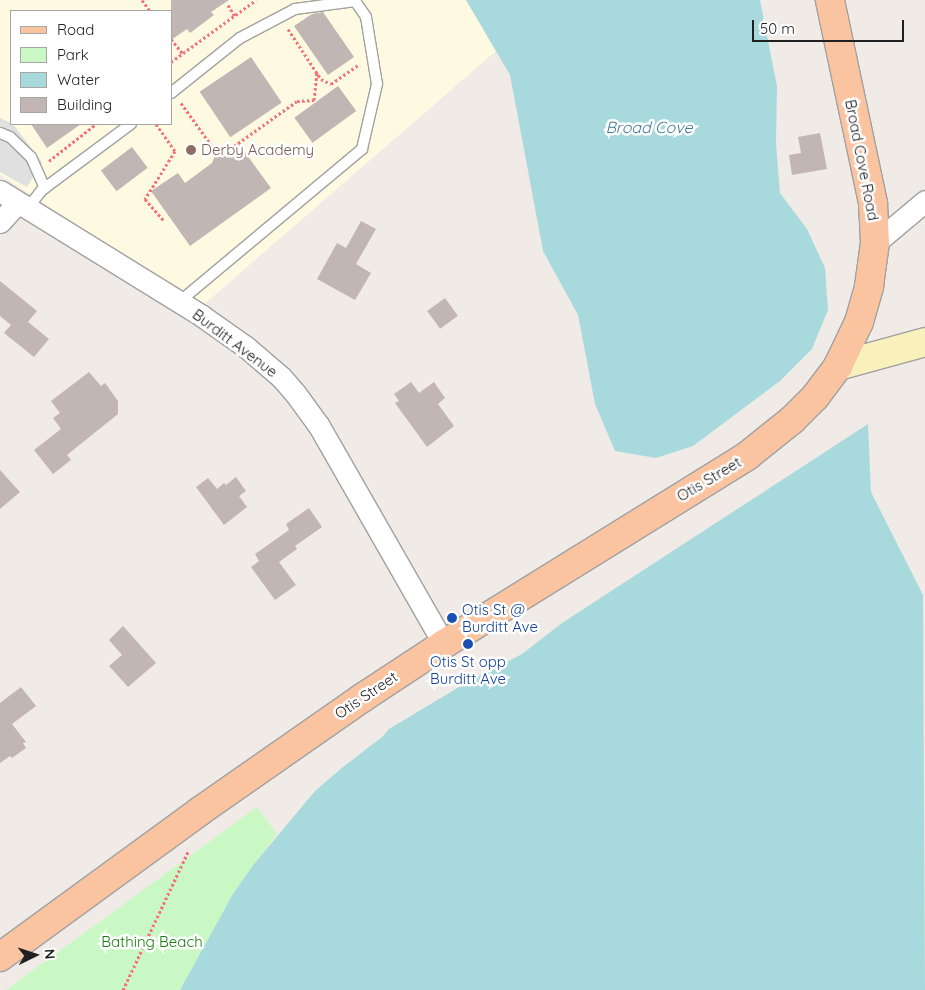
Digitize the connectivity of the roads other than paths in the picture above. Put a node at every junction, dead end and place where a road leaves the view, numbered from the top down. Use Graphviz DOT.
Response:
graph roads {
  1 [pos="355,0"];
  2 [pos="830,0"];
  3 [pos="172,92"];
  4 [pos="130,125"];
  5 [pos="0,133"];
  6 [pos="45,188"];
  7 [pos="15,201"];
  8 [pos="925,201"];
  9 [pos="0,222"];
  10 [pos="875,242"];
  11 [pos="179,302"];
  12 [pos="925,342"];
  13 [pos="838,366"];
  14 [pos="747,456"];
  15 [pos="444,644"];
  16 [pos="0,957"];
  1 -- 3 [label="lane"];
  1 -- 11 [label="lane"];
  2 -- 10 [label="main road, Broad Cove Road"];
  4 -- 6 [label="lane"];
  5 -- 6 [label="lane"];
  6 -- 7 [label="lane"];
  7 -- 9 [label="street"];
  7 -- 11 [label="street, Burditt Avenue"];
  8 -- 10 [label="street"];
  10 -- 13 [label="main road, Broad Cove Road"];
  11 -- 15 [label="street, Burditt Avenue"];
  12 -- 13 [label="street"];
  13 -- 14 [label="main road, Broad Cove Road"];
  14 -- 15 [label="main road, Otis Street"];
  15 -- 16 [label="main road, Otis Street"];
}
